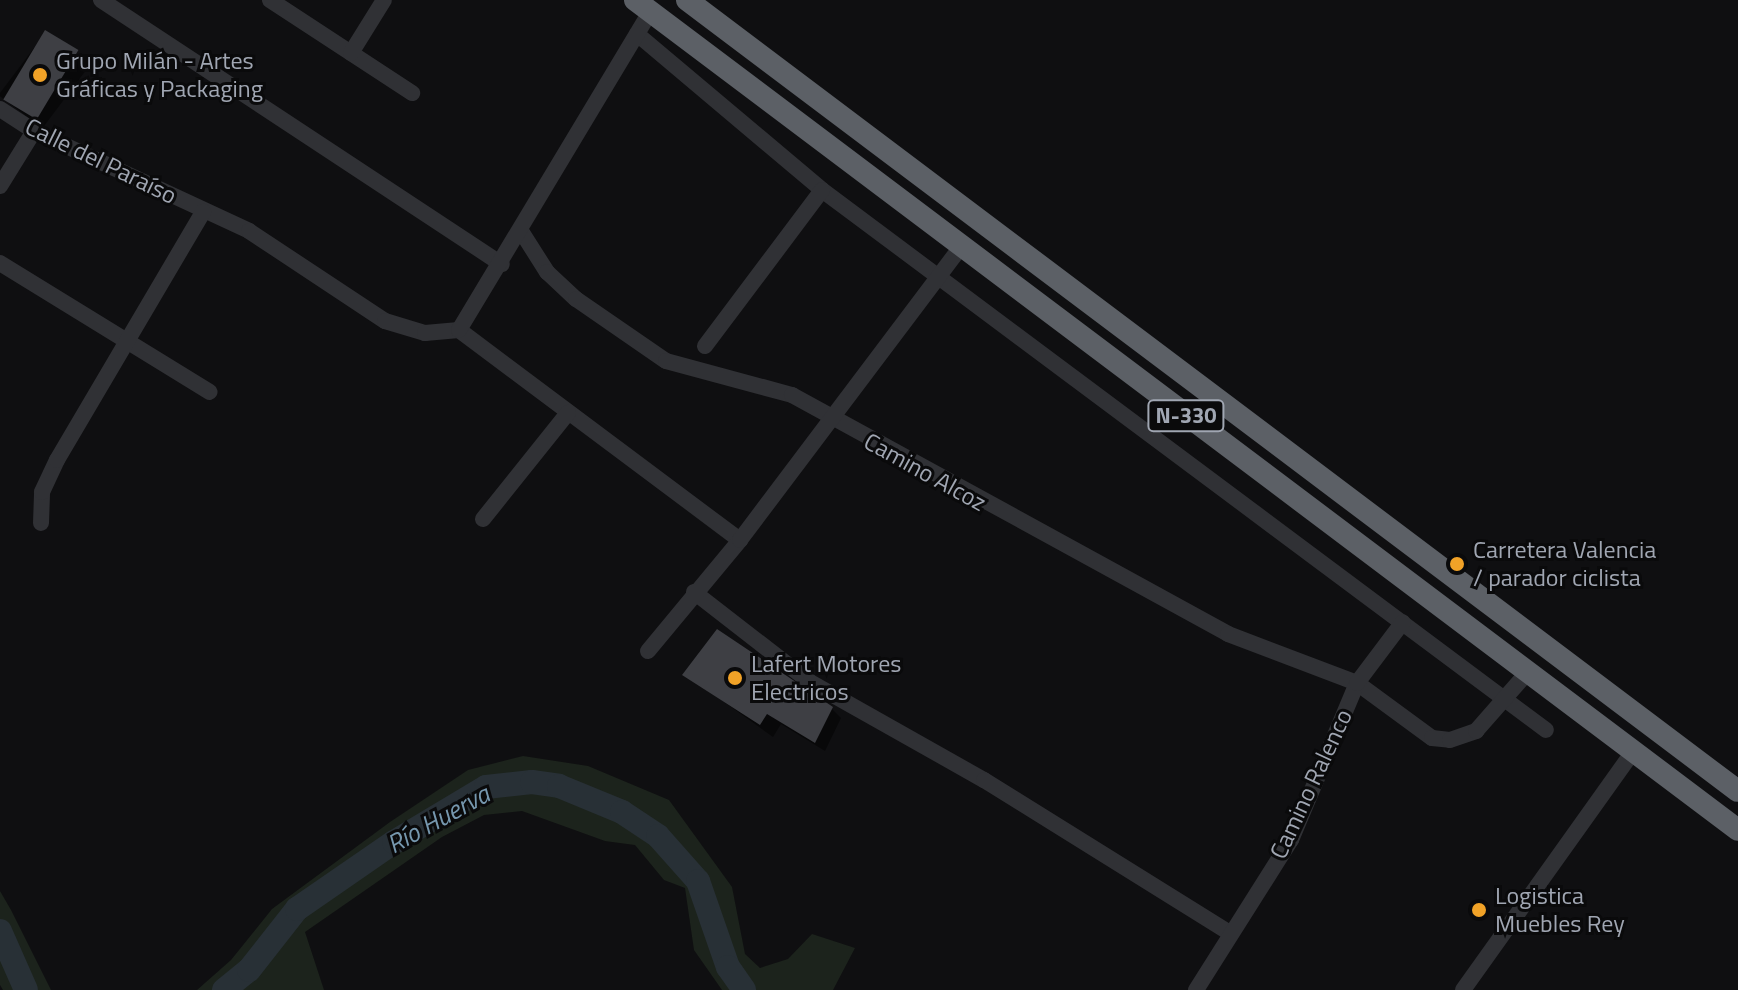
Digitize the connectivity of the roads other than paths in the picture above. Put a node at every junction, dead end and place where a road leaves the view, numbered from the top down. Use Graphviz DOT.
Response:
graph roads {
  1 [pos="101,0"];
  2 [pos="270,0"];
  3 [pos="384,0"];
  4 [pos="687,0"];
  5 [pos="643,5"];
  6 [pos="637,34"];
  7 [pos="351,53"];
  8 [pos="412,93"];
  9 [pos="0,109"];
  10 [pos="34,131"];
  11 [pos="0,186"];
  12 [pos="822,190"];
  13 [pos="203,212"];
  14 [pos="521,231"];
  15 [pos="961,247"];
  16 [pos="0,263"];
  17 [pos="502,264"];
  18 [pos="940,275"];
  19 [pos="459,330"];
  20 [pos="124,340"];
  21 [pos="705,346"];
  22 [pos="210,392"];
  23 [pos="568,413"];
  24 [pos="831,420"];
  25 [pos="483,519"];
  26 [pos="41,523"];
  27 [pos="740,540"];
  28 [pos="694,592"];
  29 [pos="1403,622"];
  30 [pos="648,651"];
  31 [pos="1526,674"];
  32 [pos="1357,683"];
  33 [pos="1505,699"];
  34 [pos="1546,730"];
  35 [pos="1632,753"];
  36 [pos="1738,791"];
  37 [pos="1738,830"];
  38 [pos="1230,933"];
  39 [pos="1196,990"];
  40 [pos="1463,990"];
  1 -- 17 [label="street"];
  2 -- 7 [label="street"];
  3 -- 7 [label="street"];
  4 -- 36 [label="highway, N-330"];
  5 -- 6 [label="street"];
  5 -- 15 [label="highway, N-330"];
  6 -- 12 [label="street"];
  6 -- 14 [label="street"];
  7 -- 8 [label="street"];
  9 -- 10 [label="street, Calle del Paraíso"];
  10 -- 11 [label="street"];
  10 -- 13 [label="street, Calle del Paraíso"];
  12 -- 18 [label="street"];
  12 -- 21 [label="street"];
  13 -- 19 [label="street, Calle del Paraíso"];
  13 -- 20 [label="street"];
  14 -- 17 [label="street"];
  14 -- 24 [label="street, Camino Alcoz"];
  15 -- 18 [label="street"];
  15 -- 31 [label="highway, N-330"];
  16 -- 20 [label="street"];
  17 -- 19 [label="street"];
  18 -- 24 [label="street"];
  18 -- 29 [label="street"];
  19 -- 23 [label="street"];
  20 -- 22 [label="street"];
  20 -- 26 [label="street"];
  23 -- 25 [label="street"];
  23 -- 27 [label="street"];
  24 -- 27 [label="street"];
  24 -- 32 [label="street, Camino Alcoz"];
  27 -- 28 [label="street"];
  28 -- 30 [label="street"];
  28 -- 38 [label="street"];
  29 -- 32 [label="street, Camino Ralenco"];
  29 -- 33 [label="street"];
  31 -- 33 [label="street, Camino Alcoz"];
  31 -- 35 [label="highway, N-330"];
  32 -- 33 [label="street, Camino Alcoz"];
  32 -- 38 [label="street, Camino Ralenco"];
  33 -- 34 [label="street"];
  35 -- 37 [label="highway, N-330"];
  35 -- 40 [label="street"];
  38 -- 39 [label="street, Camino Ralenco"];
}
